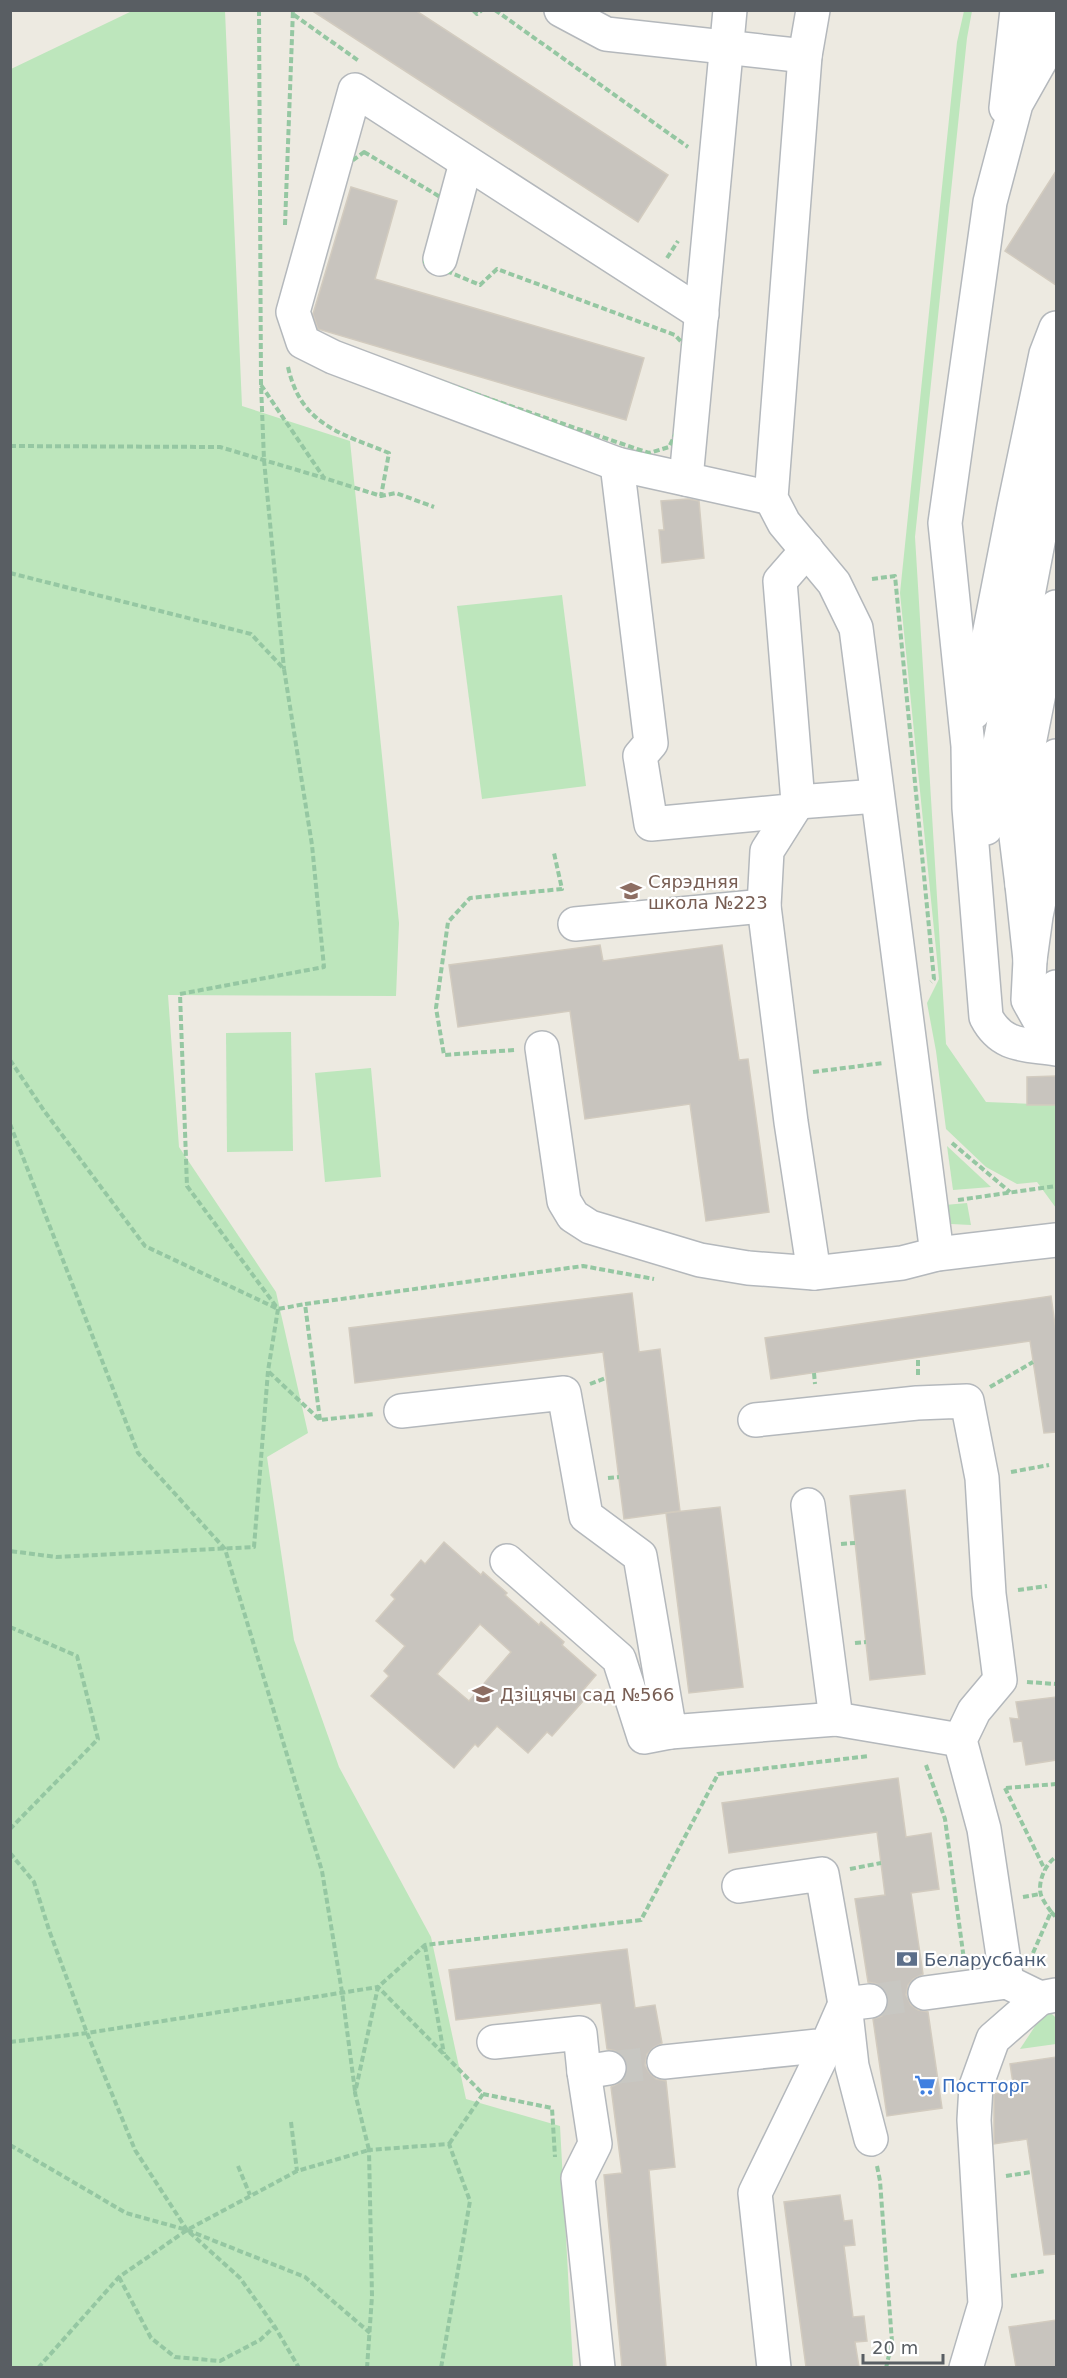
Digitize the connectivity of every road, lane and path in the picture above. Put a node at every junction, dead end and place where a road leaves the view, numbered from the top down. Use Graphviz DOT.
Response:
graph roads {
  1 [pos="259,10"];
  2 [pos="473,10"];
  3 [pos="482,10"];
  4 [pos="495,10"];
  5 [pos="561,10"];
  6 [pos="730,10"];
  7 [pos="813,10"];
  8 [pos="1017,10"];
  9 [pos="1046,10"];
  10 [pos="1056,33"];
  11 [pos="726,48"];
  12 [pos="806,56"];
  13 [pos="1016,105"];
  14 [pos="690,148"];
  15 [pos="466,163"];
  16 [pos="1000,164"];
  17 [pos="335,199"];
  18 [pos="440,259"];
  19 [pos="702,314"];
  20 [pos="1056,328"];
  21 [pos="1056,383"];
  22 [pos="261,384"];
  23 [pos="10,446"];
  24 [pos="1056,448"];
  25 [pos="264,460"];
  26 [pos="617,464"];
  27 [pos="324,478"];
  28 [pos="686,479"];
  29 [pos="771,498"];
  30 [pos="434,507"];
  31 [pos="807,550"];
  32 [pos="10,573"];
  33 [pos="1056,607"];
  34 [pos="284,669"];
  35 [pos="1056,699"];
  36 [pos="968,746"];
  37 [pos="1056,756"];
  38 [pos="877,796"];
  39 [pos="794,806"];
  40 [pos="969,808"];
  41 [pos="1056,819"];
  42 [pos="554,853"];
  43 [pos="1022,885"];
  44 [pos="764,906"];
  45 [pos="1046,910"];
  46 [pos="575,924"];
  47 [pos="1030,960"];
  48 [pos="1056,987"];
  49 [pos="1049,1032"];
  50 [pos="542,1048"];
  51 [pos="10,1060"];
  52 [pos="889,1062"];
  53 [pos="786,1076"];
  54 [pos="10,1124"];
  55 [pos="947,1139"];
  56 [pos="1056,1186"];
  57 [pos="1010,1193"];
  58 [pos="930,1203"];
  59 [pos="1056,1240"];
  60 [pos="937,1254"];
  61 [pos="813,1273"];
  62 [pos="664,1281"];
  63 [pos="305,1304"];
  64 [pos="278,1309"];
  65 [pos="1033,1362"];
  66 [pos="268,1371"];
  67 [pos="967,1401"];
  68 [pos="401,1411"];
  69 [pos="320,1420"];
  70 [pos="755,1420"];
  71 [pos="1049,1465"];
  72 [pos="982,1478"];
  73 [pos="808,1505"];
  74 [pos="225,1549"];
  75 [pos="10,1551"];
  76 [pos="507,1561"];
  77 [pos="10,1627"];
  78 [pos="837,1719"];
  79 [pos="670,1732"];
  80 [pos="960,1740"];
  81 [pos="970,1776"];
  82 [pos="1056,1784"];
  83 [pos="1006,1788"];
  84 [pos="10,1829"];
  85 [pos="10,1853"];
  86 [pos="1045,1871"];
  87 [pos="739,1886"];
  88 [pos="1051,1912"];
  89 [pos="1056,1917"];
  90 [pos="1007,1982"];
  91 [pos="378,1987"];
  92 [pos="342,1992"];
  93 [pos="925,1993"];
  94 [pos="1048,1996"];
  95 [pos="857,2003"];
  96 [pos="87,2033"];
  97 [pos="10,2042"];
  98 [pos="494,2042"];
  99 [pos="827,2045"];
  100 [pos="444,2055"];
  101 [pos="664,2062"];
  102 [pos="355,2093"];
  103 [pos="291,2122"];
  104 [pos="871,2139"];
  105 [pos="450,2144"];
  106 [pos="10,2145"];
  107 [pos="369,2150"];
  108 [pos="238,2166"];
  109 [pos="297,2171"];
  110 [pos="250,2195"];
  111 [pos="187,2230"];
  112 [pos="119,2277"];
  113 [pos="275,2327"];
  114 [pos="370,2333"];
  115 [pos="38,2367"];
  116 [pos="299,2367"];
  117 [pos="367,2367"];
  118 [pos="441,2367"];
  119 [pos="598,2367"];
  120 [pos="774,2367"];
  121 [pos="886,2367"];
  122 [pos="966,2367"];
  1 -- 22 [label="path"];
  2 -- 3 [label="path"];
  4 -- 14 [label="path"];
  5 -- 11 [label="lane"];
  6 -- 11 [label="lane"];
  7 -- 12 [label="lane"];
  8 -- 16 [label="lane"];
  9 -- 13 [label="lane"];
  10 -- 13 [label="lane"];
  11 -- 12 [label="lane"];
  11 -- 19 [label="lane"];
  12 -- 29 [label="lane"];
  13 -- 16 [label="lane"];
  15 -- 18 [label="lane"];
  15 -- 19 [label="lane"];
  15 -- 26 [label="lane"];
  16 -- 36 [label="lane"];
  17 -- 17 [label="path"];
  19 -- 28 [label="lane"];
  20 -- 36 [label="lane"];
  21 -- 40 [label="lane"];
  22 -- 25 [label="path"];
  22 -- 27 [label="path"];
  23 -- 25 [label="path"];
  24 -- 49 [label="lane"];
  25 -- 27 [label="path"];
  25 -- 34 [label="path"];
  26 -- 28 [label="lane"];
  26 -- 39 [label="lane"];
  27 -- 30 [label="path"];
  28 -- 29 [label="lane"];
  29 -- 31 [label="lane"];
  31 -- 38 [label="lane"];
  31 -- 39 [label="lane"];
  32 -- 34 [label="path"];
  33 -- 43 [label="lane"];
  34 -- 64 [label="path"];
  35 -- 43 [label="lane"];
  36 -- 40 [label="lane"];
  37 -- 45 [label="lane"];
  38 -- 39 [label="lane"];
  38 -- 58 [label="lane"];
  39 -- 44 [label="lane"];
  40 -- 49 [label="lane"];
  41 -- 45 [label="lane"];
  42 -- 50 [label="path"];
  43 -- 47 [label="lane"];
  44 -- 46 [label="lane"];
  44 -- 53 [label="lane"];
  45 -- 47 [label="lane"];
  45 -- 49 [label="lane"];
  47 -- 49 [label="lane"];
  48 -- 49 [label="lane"];
  50 -- 61 [label="lane"];
  51 -- 64 [label="path"];
  52 -- 53 [label="path"];
  53 -- 61 [label="lane"];
  54 -- 74 [label="path"];
  55 -- 57 [label="path"];
  56 -- 57 [label="path"];
  57 -- 58 [label="path"];
  58 -- 60 [label="lane"];
  59 -- 60 [label="lane"];
  60 -- 61 [label="lane"];
  62 -- 63 [label="path"];
  63 -- 64 [label="path"];
  63 -- 69 [label="path"];
  64 -- 66 [label="path"];
  65 -- 67 [label="path"];
  66 -- 69 [label="path"];
  66 -- 74 [label="path"];
  67 -- 70 [label="lane"];
  67 -- 72 [label="lane"];
  68 -- 69 [label="path"];
  68 -- 79 [label="lane"];
  71 -- 72 [label="path"];
  72 -- 80 [label="lane"];
  73 -- 78 [label="lane"];
  74 -- 75 [label="path"];
  74 -- 92 [label="path"];
  76 -- 79 [label="lane"];
  77 -- 84 [label="path"];
  78 -- 79 [label="lane"];
  78 -- 80 [label="lane"];
  80 -- 81 [label="lane"];
  81 -- 83 [label="path"];
  81 -- 90 [label="lane"];
  82 -- 83 [label="path"];
  83 -- 86 [label="path"];
  85 -- 96 [label="path"];
  87 -- 95 [label="lane"];
  88 -- 89 [label="path"];
  90 -- 93 [label="lane"];
  90 -- 94 [label="lane"];
  91 -- 92 [label="path"];
  91 -- 100 [label="path"];
  91 -- 100 [label="path"];
  91 -- 102 [label="path"];
  92 -- 96 [label="path"];
  92 -- 102 [label="path"];
  94 -- 122 [label="lane"];
  95 -- 99 [label="lane"];
  95 -- 104 [label="lane"];
  96 -- 97 [label="path"];
  96 -- 111 [label="path"];
  98 -- 119 [label="lane"];
  99 -- 101 [label="lane"];
  99 -- 120 [label="lane"];
  100 -- 105 [label="path"];
  102 -- 107 [label="path"];
  103 -- 109 [label="path"];
  104 -- 121 [label="path"];
  105 -- 107 [label="path"];
  105 -- 118 [label="path"];
  106 -- 111 [label="path"];
  107 -- 109 [label="path"];
  107 -- 114 [label="path"];
  108 -- 110 [label="path"];
  109 -- 110 [label="path"];
  110 -- 111 [label="path"];
  111 -- 112 [label="path"];
  111 -- 113 [label="path"];
  111 -- 114 [label="path"];
  112 -- 113 [label="path"];
  112 -- 115 [label="path"];
  113 -- 116 [label="path"];
  114 -- 117 [label="path"];
}
